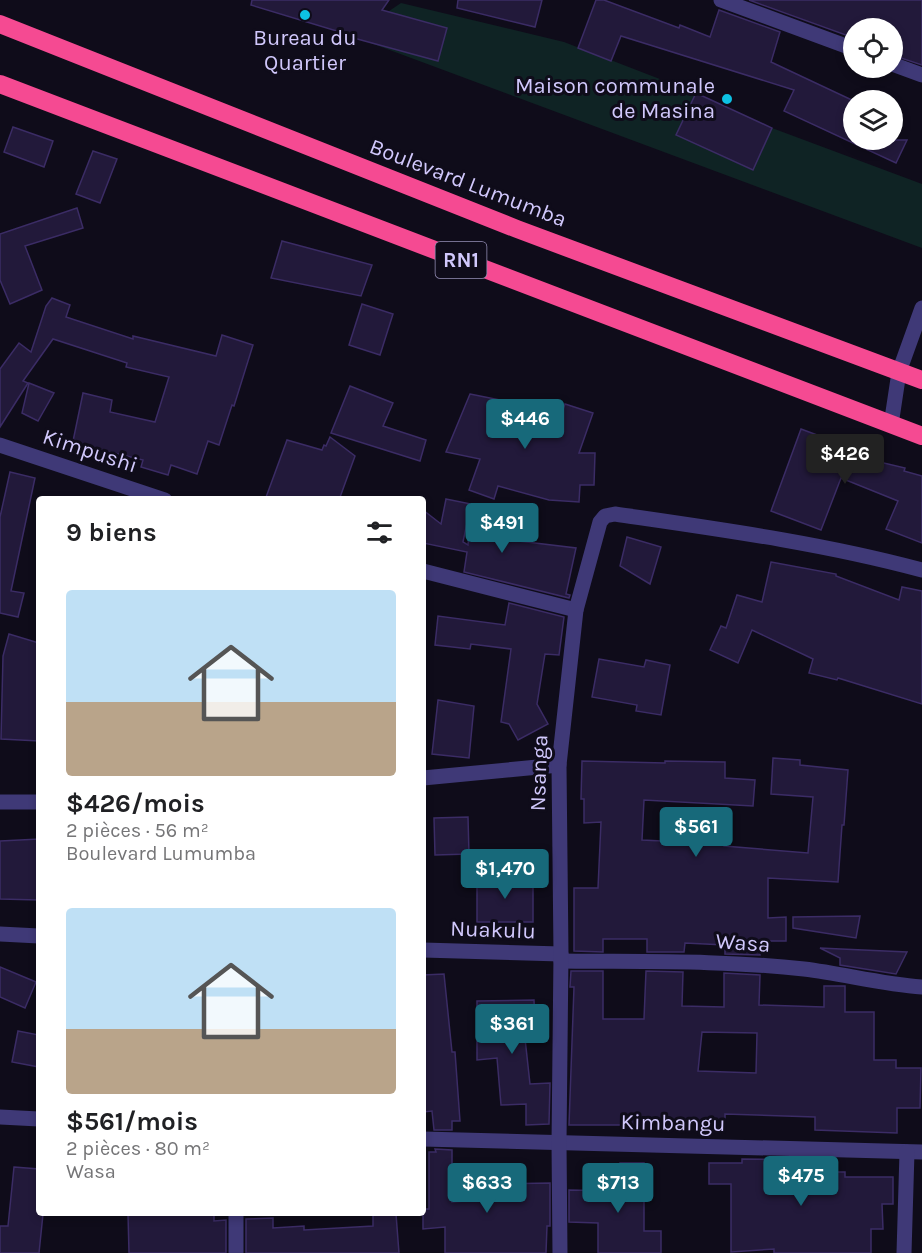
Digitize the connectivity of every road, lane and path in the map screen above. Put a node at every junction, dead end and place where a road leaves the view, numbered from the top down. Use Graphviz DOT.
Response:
graph roads {
  1 [pos="722,0"];
  2 [pos="0,24"];
  3 [pos="843,46"];
  4 [pos="903,68"];
  5 [pos="922,75"];
  6 [pos="0,84"];
  7 [pos="922,308"];
  8 [pos="898,372"];
  9 [pos="922,380"];
  10 [pos="891,425"];
  11 [pos="922,436"];
  12 [pos="0,445"];
  13 [pos="153,496"];
  14 [pos="922,570"];
  15 [pos="426,572"];
  16 [pos="576,610"];
  17 [pos="559,765"];
  18 [pos="426,778"];
  19 [pos="0,802"];
  20 [pos="36,802"];
  21 [pos="0,934"];
  22 [pos="36,936"];
  23 [pos="426,950"];
  24 [pos="561,957"];
  25 [pos="922,987"];
  26 [pos="0,1117"];
  27 [pos="36,1119"];
  28 [pos="426,1139"];
  29 [pos="559,1143"];
  30 [pos="914,1152"];
  31 [pos="236,1216"];
  32 [pos="237,1253"];
  33 [pos="560,1253"];
  34 [pos="904,1253"];
  1 -- 3 [label="street"];
  2 -- 8 [label="highway, Boulevard Lumumba / RN1"];
  4 -- 5 [label="street"];
  6 -- 10 [label="highway, RN1"];
  7 -- 8 [label="street"];
  8 -- 9 [label="highway, Boulevard Lumumba / RN1"];
  8 -- 10 [label="street"];
  10 -- 11 [label="highway, RN1"];
  12 -- 13 [label="street, Kimpushi"];
  14 -- 16 [label="street, Nsanga"];
  15 -- 16 [label="street"];
  16 -- 17 [label="street, Nsanga"];
  17 -- 18 [label="street"];
  17 -- 24 [label="street, Nsanga"];
  19 -- 20 [label="street"];
  21 -- 22 [label="street"];
  23 -- 24 [label="street, Nuakulu"];
  24 -- 25 [label="street, Wasa"];
  24 -- 29 [label="street, Nsanga"];
  26 -- 27 [label="street"];
  28 -- 29 [label="street, Kimbangu"];
  29 -- 30 [label="street, Kimbangu"];
  29 -- 33 [label="street, Nsanga"];
  30 -- 34 [label="street"];
  31 -- 32 [label="street"];
}
